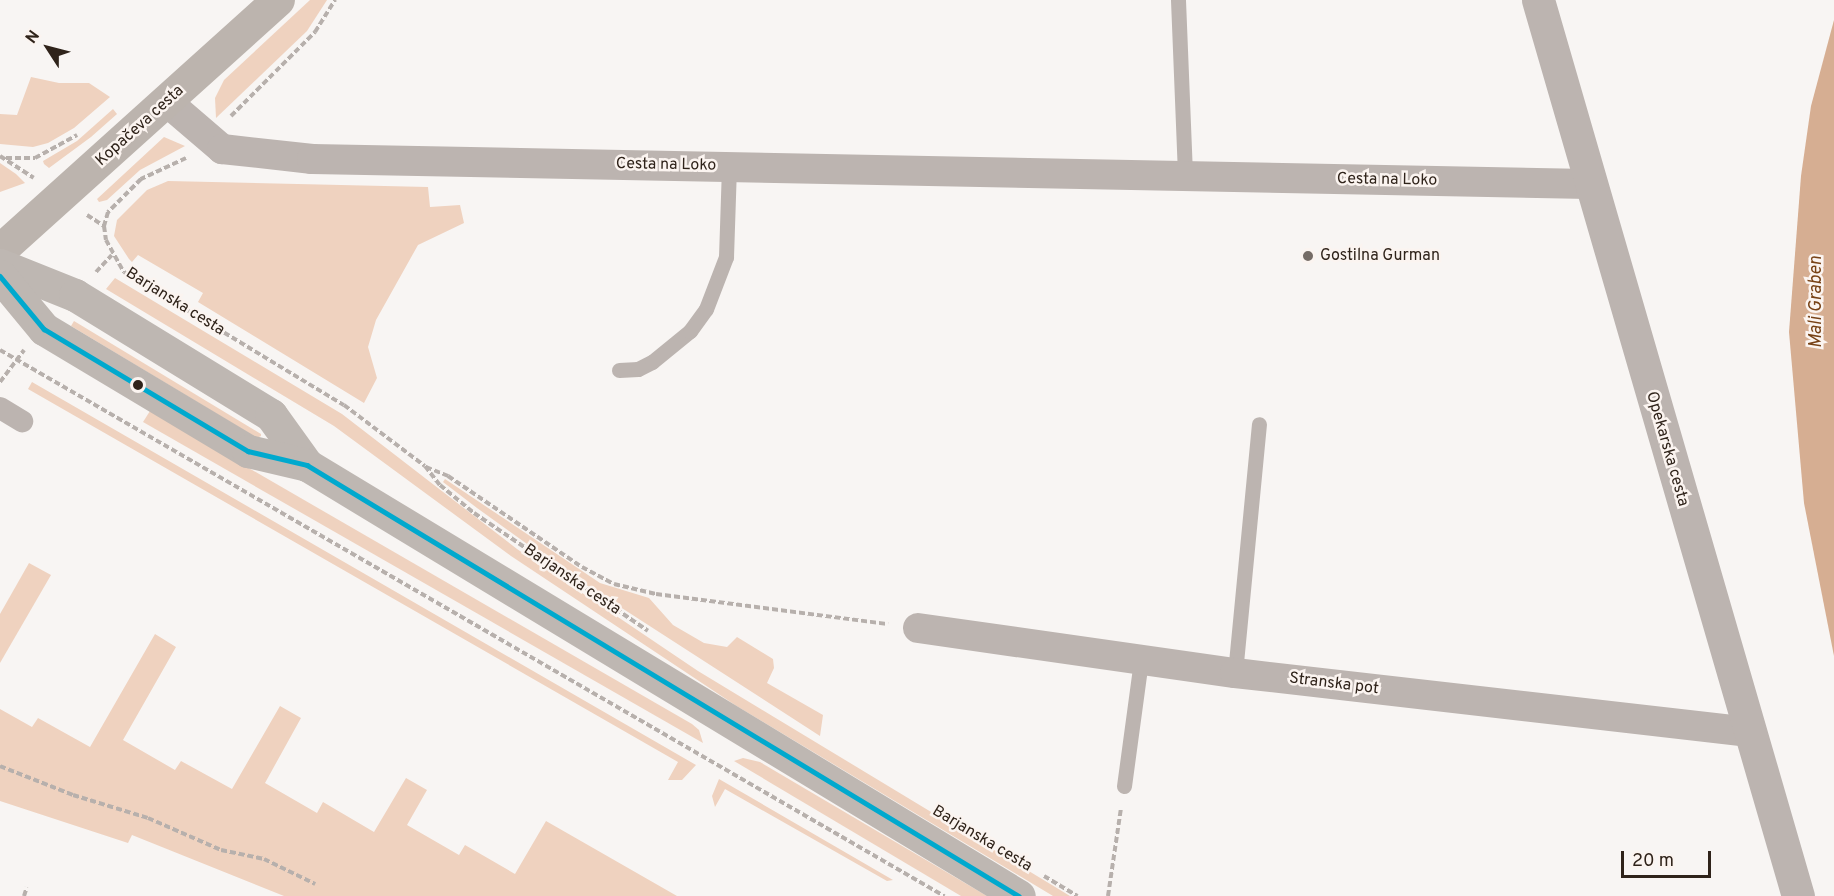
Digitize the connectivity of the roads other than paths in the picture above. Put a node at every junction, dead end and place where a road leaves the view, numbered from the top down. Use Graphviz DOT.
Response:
graph roads {
  1 [pos="278,0"];
  2 [pos="1178,0"];
  3 [pos="1538,0"];
  4 [pos="166,101"];
  5 [pos="729,166"];
  6 [pos="1185,177"];
  7 [pos="1589,184"];
  8 [pos="0,250"];
  9 [pos="0,266"];
  10 [pos="0,276"];
  11 [pos="619,370"];
  12 [pos="0,408"];
  13 [pos="22,421"];
  14 [pos="1259,424"];
  15 [pos="307,465"];
  16 [pos="918,628"];
  17 [pos="1141,660"];
  18 [pos="1235,673"];
  19 [pos="1750,732"];
  20 [pos="1124,786"];
  21 [pos="1028,884"];
  22 [pos="1798,896"];
  1 -- 4 [label="main road, Kopačeva cesta"];
  2 -- 6 [label="lane"];
  3 -- 7 [label="street, Opekarska cesta"];
  4 -- 5 [label="street, Cesta na Loko"];
  4 -- 8 [label="main road, Kopačeva cesta"];
  5 -- 6 [label="street, Cesta na Loko"];
  5 -- 11 [label="lane"];
  6 -- 7 [label="street, Cesta na Loko"];
  7 -- 19 [label="street, Opekarska cesta"];
  9 -- 15 [label="main road, Barjanska cesta"];
  10 -- 15 [label="main road, Barjanska cesta"];
  12 -- 13 [label="street"];
  14 -- 18 [label="lane"];
  15 -- 21 [label="main road, Barjanska cesta"];
  16 -- 17 [label="street, Stranska pot"];
  17 -- 18 [label="street, Stranska pot"];
  17 -- 20 [label="lane"];
  18 -- 19 [label="street, Stranska pot"];
  19 -- 22 [label="street, Opekarska cesta"];
}
